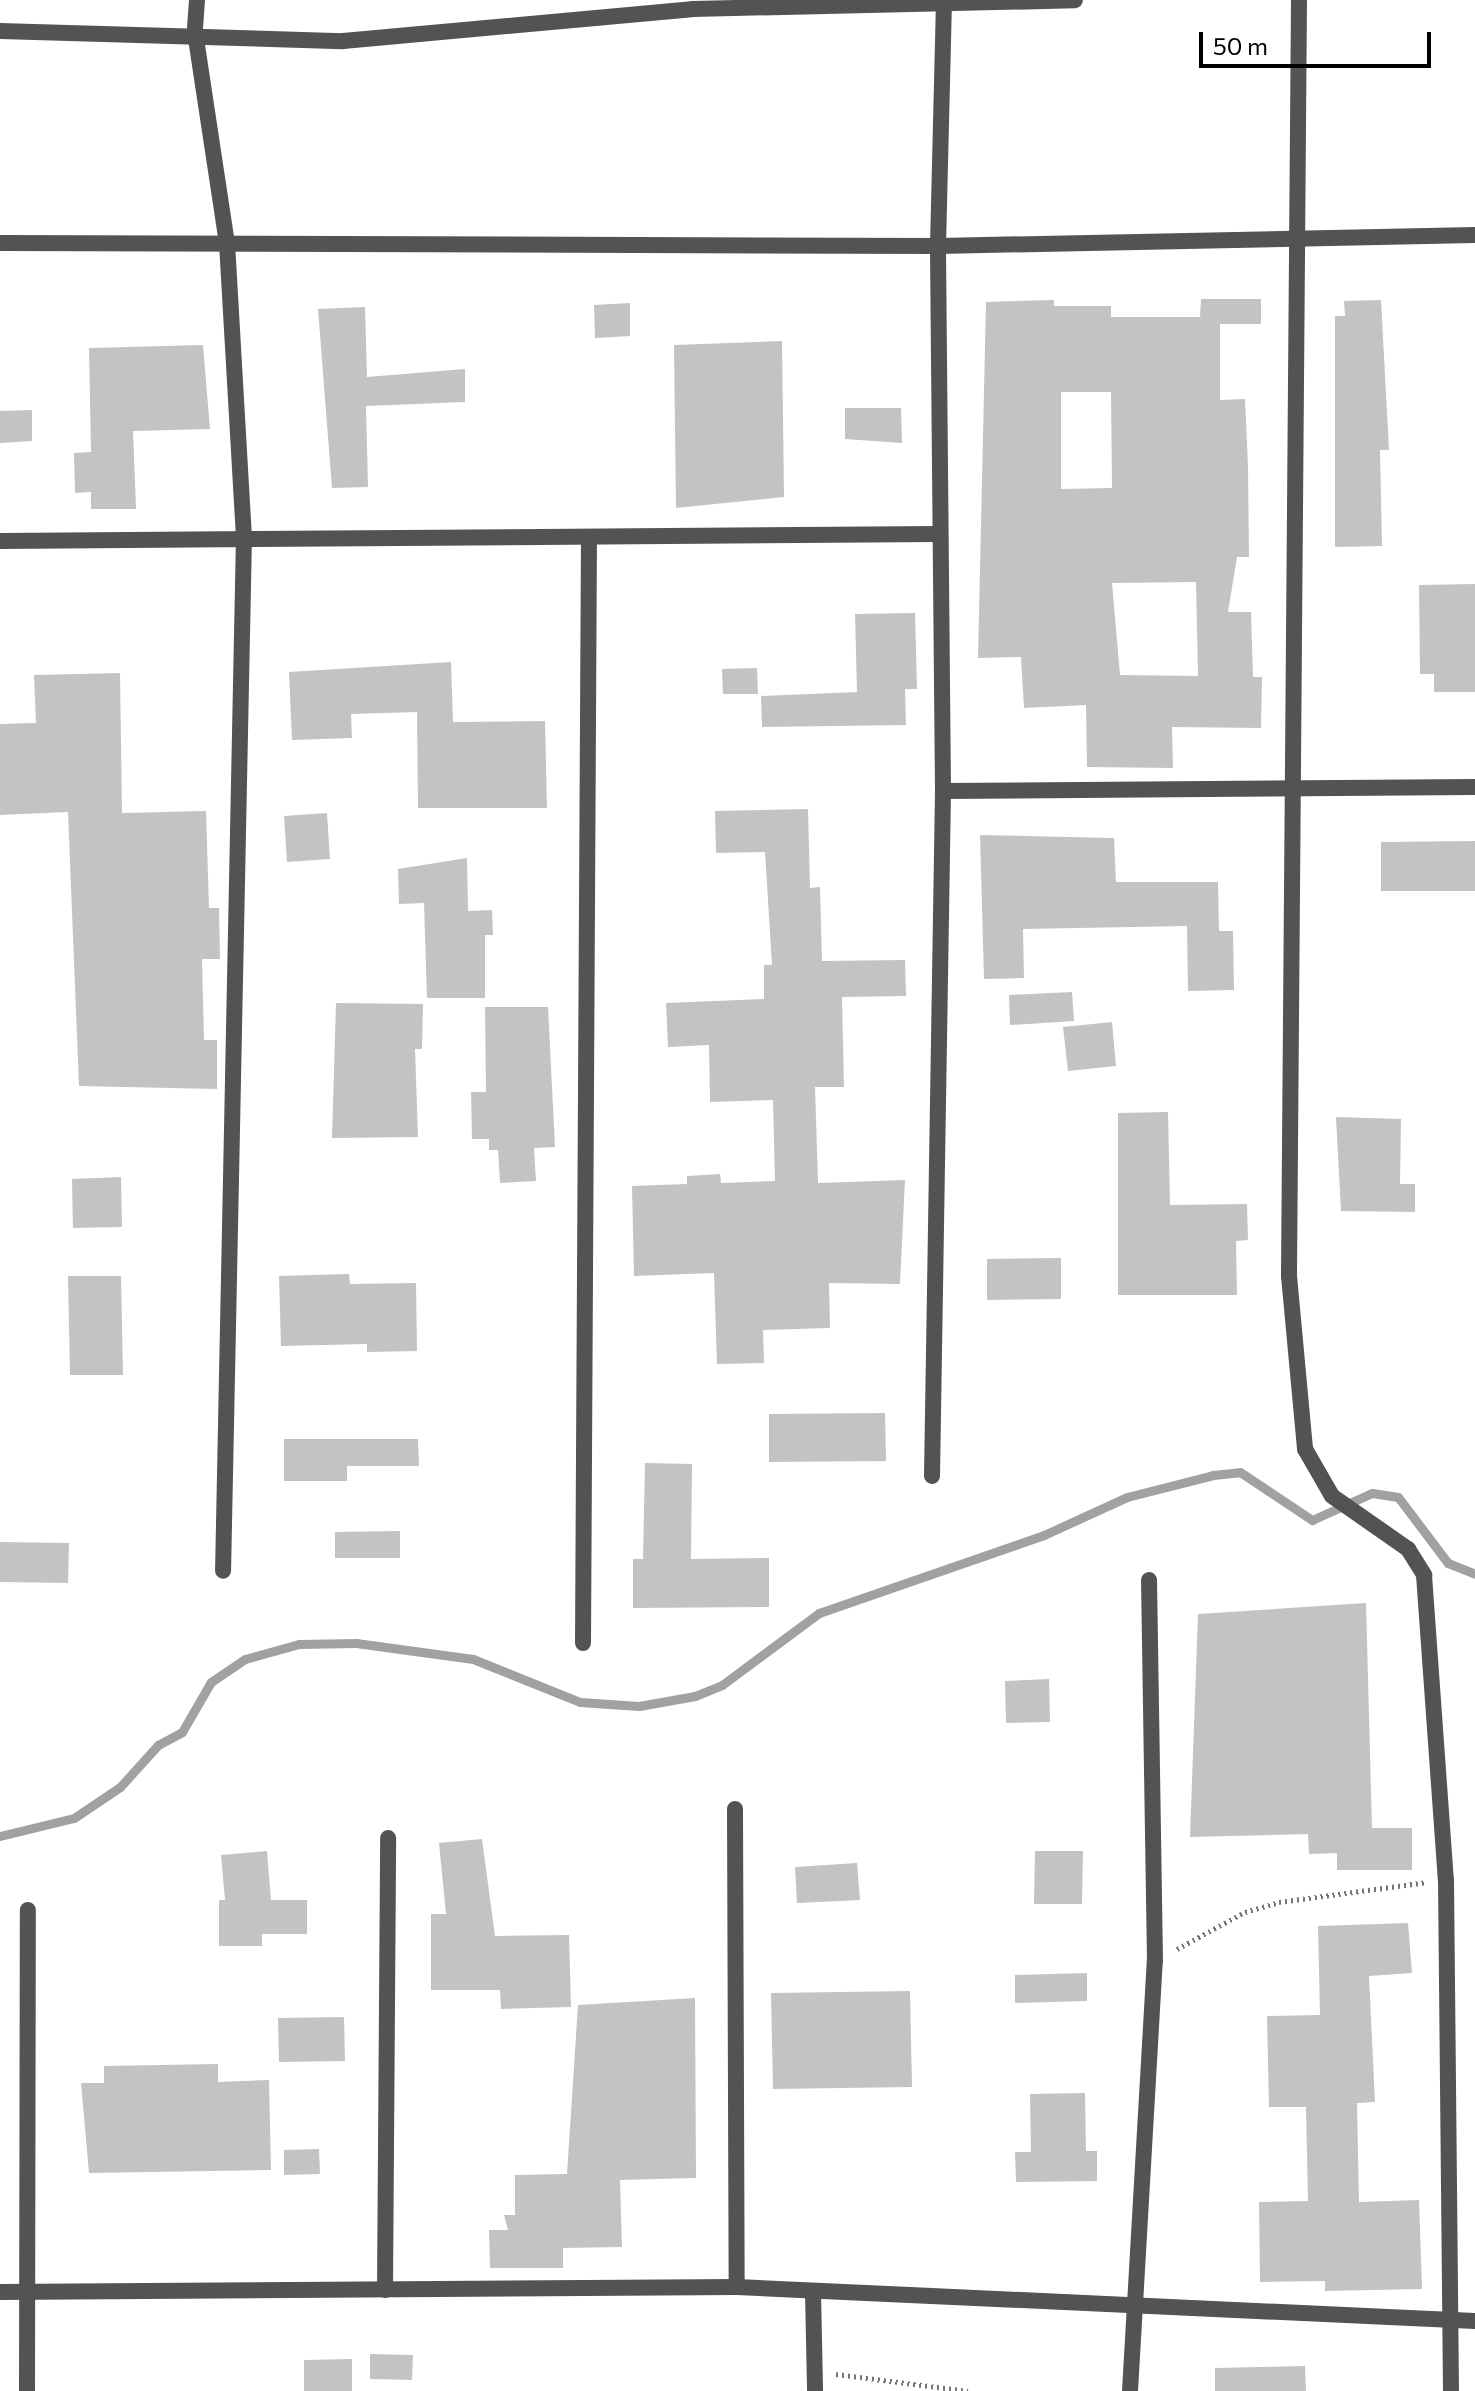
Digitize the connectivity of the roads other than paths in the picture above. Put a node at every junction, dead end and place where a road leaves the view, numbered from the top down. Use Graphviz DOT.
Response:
graph roads {
  1 [pos="197,0"];
  2 [pos="1075,0"];
  3 [pos="1299,0"];
  4 [pos="692,4"];
  5 [pos="944,4"];
  6 [pos="0,31"];
  7 [pos="195,32"];
  8 [pos="1475,235"];
  9 [pos="0,243"];
  10 [pos="227,243"];
  11 [pos="1293,243"];
  12 [pos="938,246"];
  13 [pos="939,534"];
  14 [pos="244,536"];
  15 [pos="589,539"];
  16 [pos="0,541"];
  17 [pos="1294,787"];
  18 [pos="1475,787"];
  19 [pos="943,791"];
  20 [pos="932,1476"];
  21 [pos="223,1571"];
  22 [pos="1149,1580"];
  23 [pos="583,1643"];
  24 [pos="735,1809"];
  25 [pos="388,1838"];
  26 [pos="28,1910"];
  27 [pos="737,2287"];
  28 [pos="385,2290"];
  29 [pos="0,2292"];
  30 [pos="27,2292"];
  31 [pos="813,2292"];
  32 [pos="1133,2307"];
  33 [pos="1450,2321"];
  34 [pos="1475,2321"];
  35 [pos="27,2391"];
  36 [pos="815,2391"];
  37 [pos="1130,2391"];
  38 [pos="1451,2391"];
  1 -- 7 [label="street"];
  2 -- 5 [label="street"];
  3 -- 11 [label="street"];
  4 -- 5 [label="street"];
  4 -- 7 [label="street"];
  5 -- 12 [label="street"];
  6 -- 7 [label="street"];
  7 -- 10 [label="street"];
  8 -- 11 [label="street"];
  9 -- 10 [label="street"];
  10 -- 12 [label="street"];
  10 -- 14 [label="street"];
  11 -- 12 [label="street"];
  11 -- 17 [label="street"];
  12 -- 13 [label="street"];
  13 -- 15 [label="street"];
  13 -- 19 [label="street"];
  14 -- 15 [label="street"];
  14 -- 16 [label="street"];
  14 -- 21 [label="street"];
  15 -- 23 [label="street"];
  17 -- 18 [label="street"];
  17 -- 19 [label="street"];
  17 -- 33 [label="street"];
  19 -- 20 [label="street"];
  22 -- 32 [label="street"];
  24 -- 27 [label="street"];
  25 -- 28 [label="street"];
  26 -- 30 [label="street"];
  27 -- 28 [label="street"];
  27 -- 31 [label="street"];
  28 -- 30 [label="street"];
  29 -- 30 [label="street"];
  30 -- 35 [label="street"];
  31 -- 32 [label="street"];
  31 -- 36 [label="street"];
  32 -- 33 [label="street"];
  32 -- 37 [label="street"];
  33 -- 34 [label="street"];
  33 -- 38 [label="street"];
}
